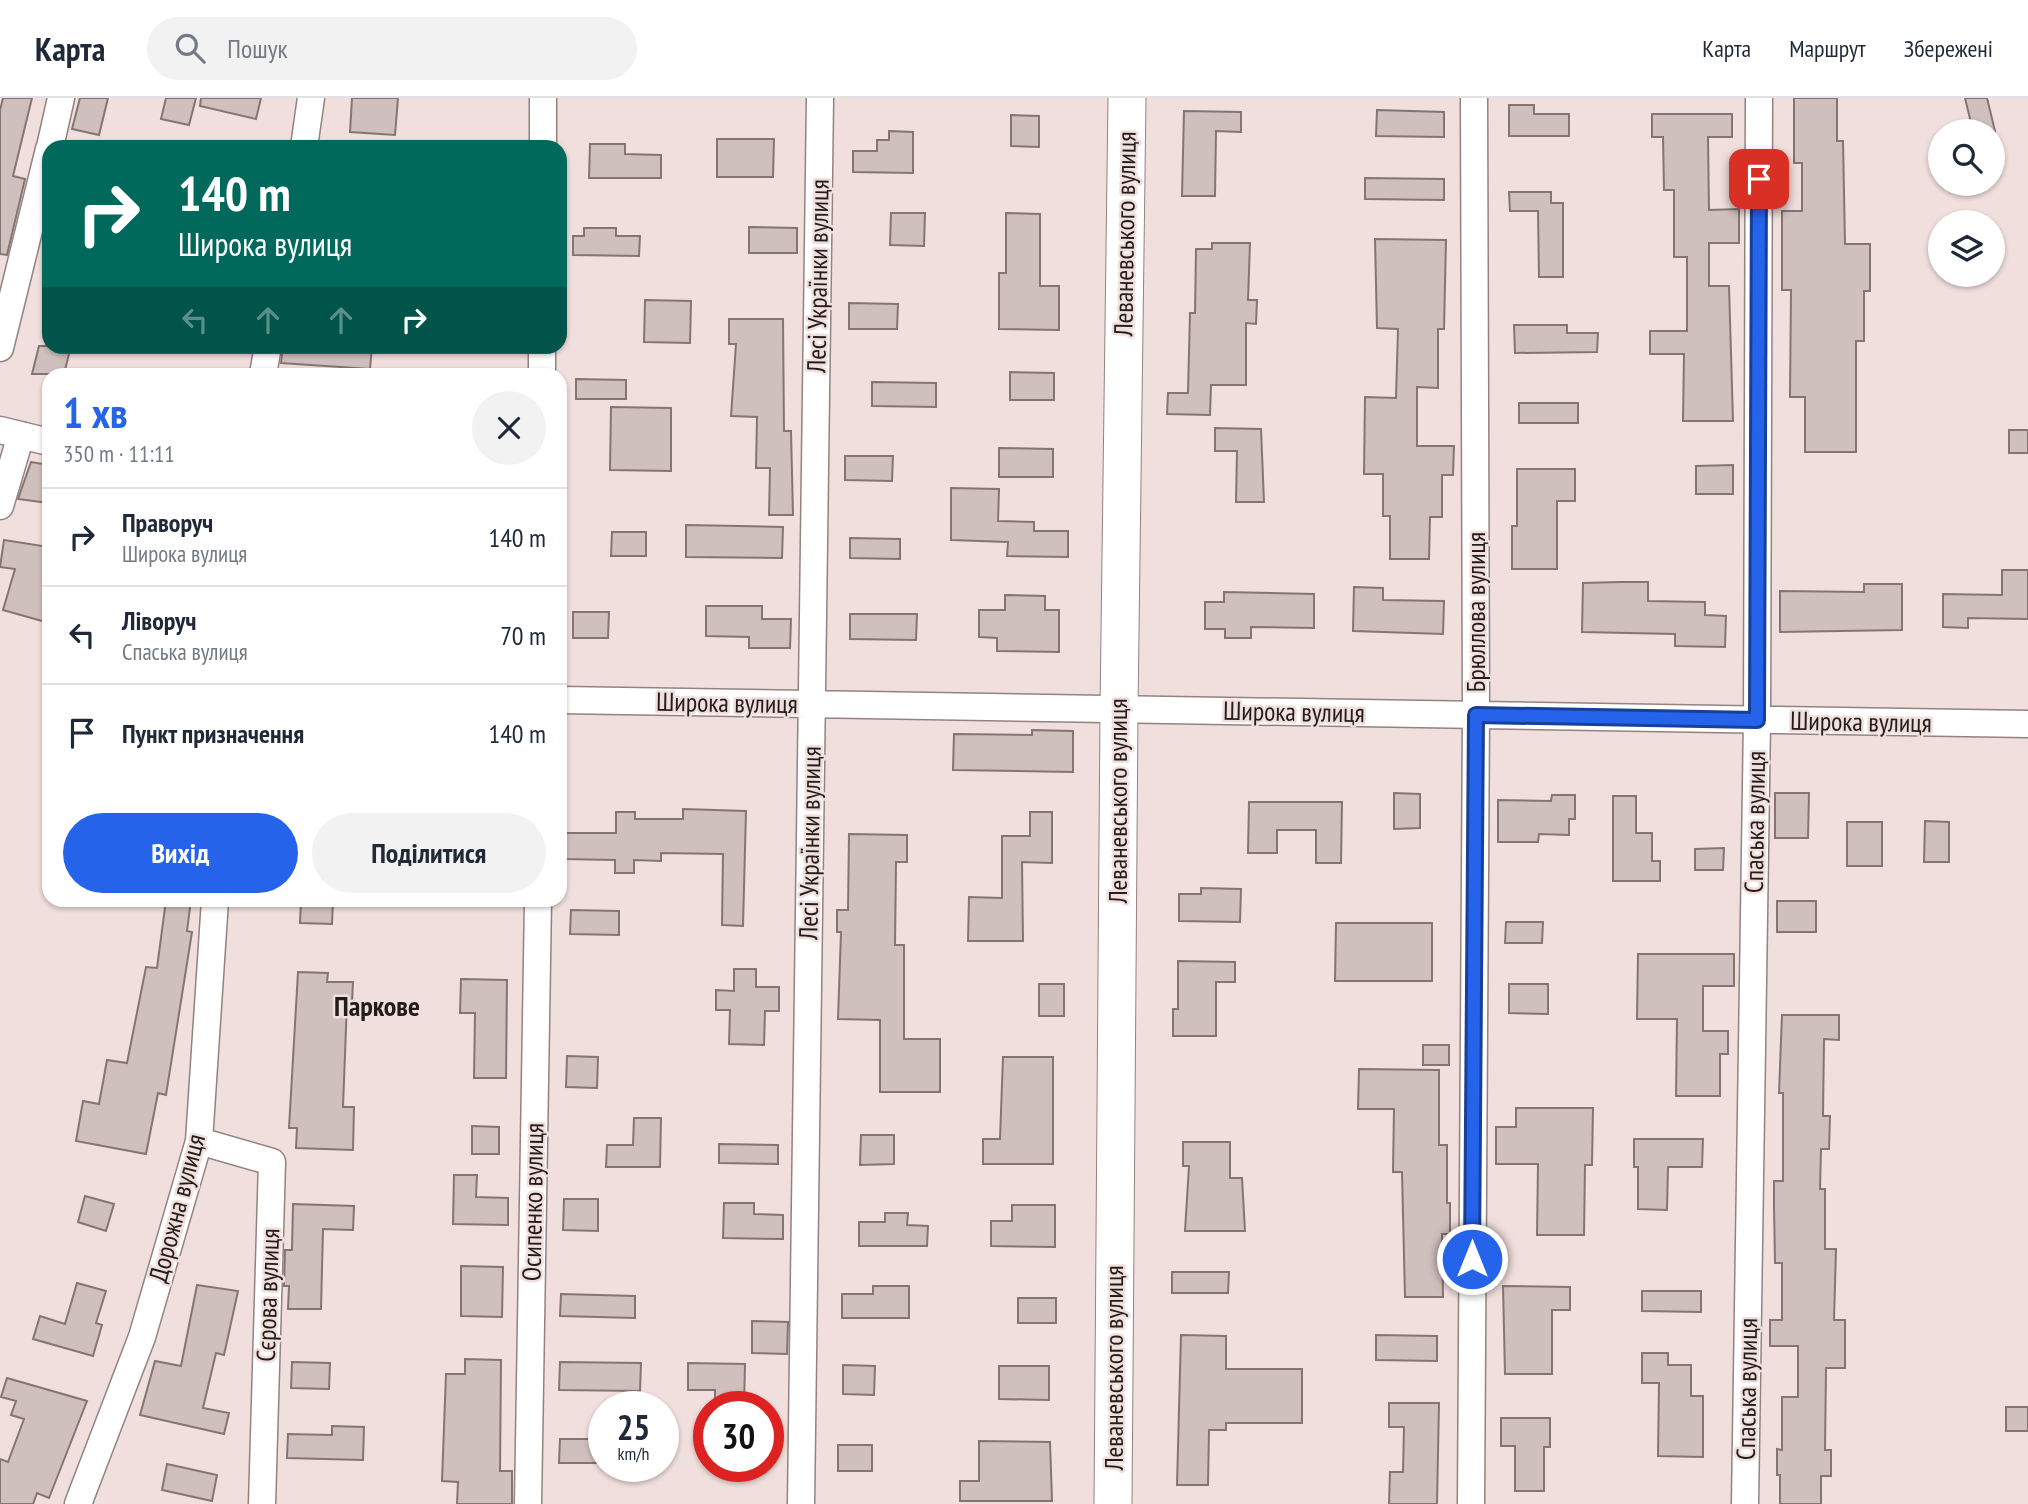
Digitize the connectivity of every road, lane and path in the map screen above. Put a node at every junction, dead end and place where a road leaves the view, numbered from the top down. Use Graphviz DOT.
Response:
graph roads {
  1 [pos="61,98"];
  2 [pos="311,98"];
  3 [pos="543,98"];
  4 [pos="820,98"];
  5 [pos="1128,98"];
  6 [pos="1474,98"];
  7 [pos="1759,98"];
  8 [pos="51,140"];
  9 [pos="305,140"];
  10 [pos="543,140"];
  11 [pos="42,177"];
  12 [pos="0,348"];
  13 [pos="10,432"];
  14 [pos="42,440"];
  15 [pos="0,506"];
  16 [pos="567,700"];
  17 [pos="812,704"];
  18 [pos="1119,710"];
  19 [pos="1476,715"];
  20 [pos="1757,720"];
  21 [pos="2028,724"];
  22 [pos="215,907"];
  23 [pos="538,907"];
  24 [pos="199,1141"];
  25 [pos="78,1504"];
  26 [pos="262,1504"];
  27 [pos="528,1504"];
  28 [pos="801,1504"];
  29 [pos="1113,1504"];
  30 [pos="1471,1504"];
  31 [pos="1745,1504"];
  1 -- 8 [label="street"];
  2 -- 9 [label="street"];
  3 -- 10 [label="street"];
  4 -- 17 [label="street, Лесі Українки вулиця"];
  5 -- 18 [label="street, Леваневського вулиця"];
  6 -- 19 [label="street, Брюллова вулиця"];
  7 -- 20 [label="street, Спаська вулиця"];
  11 -- 12 [label="street"];
  13 -- 14 [label="street"];
  13 -- 15 [label="street"];
  16 -- 17 [label="street, Широка вулиця"];
  17 -- 18 [label="street, Широка вулиця"];
  17 -- 28 [label="street, Лесі Українки вулиця"];
  18 -- 19 [label="street, Широка вулиця"];
  18 -- 29 [label="street, Леваневського вулиця"];
  19 -- 20 [label="street, Широка вулиця"];
  19 -- 30 [label="street, Брюллова вулиця"];
  20 -- 21 [label="street, Широка вулиця"];
  20 -- 31 [label="street, Спаська вулиця"];
  22 -- 24 [label="street, Дорожна вулиця"];
  23 -- 27 [label="street, Осипенко вулиця"];
  24 -- 25 [label="street, Дорожна вулиця"];
  24 -- 26 [label="street, Сєрова вулиця"];
}
